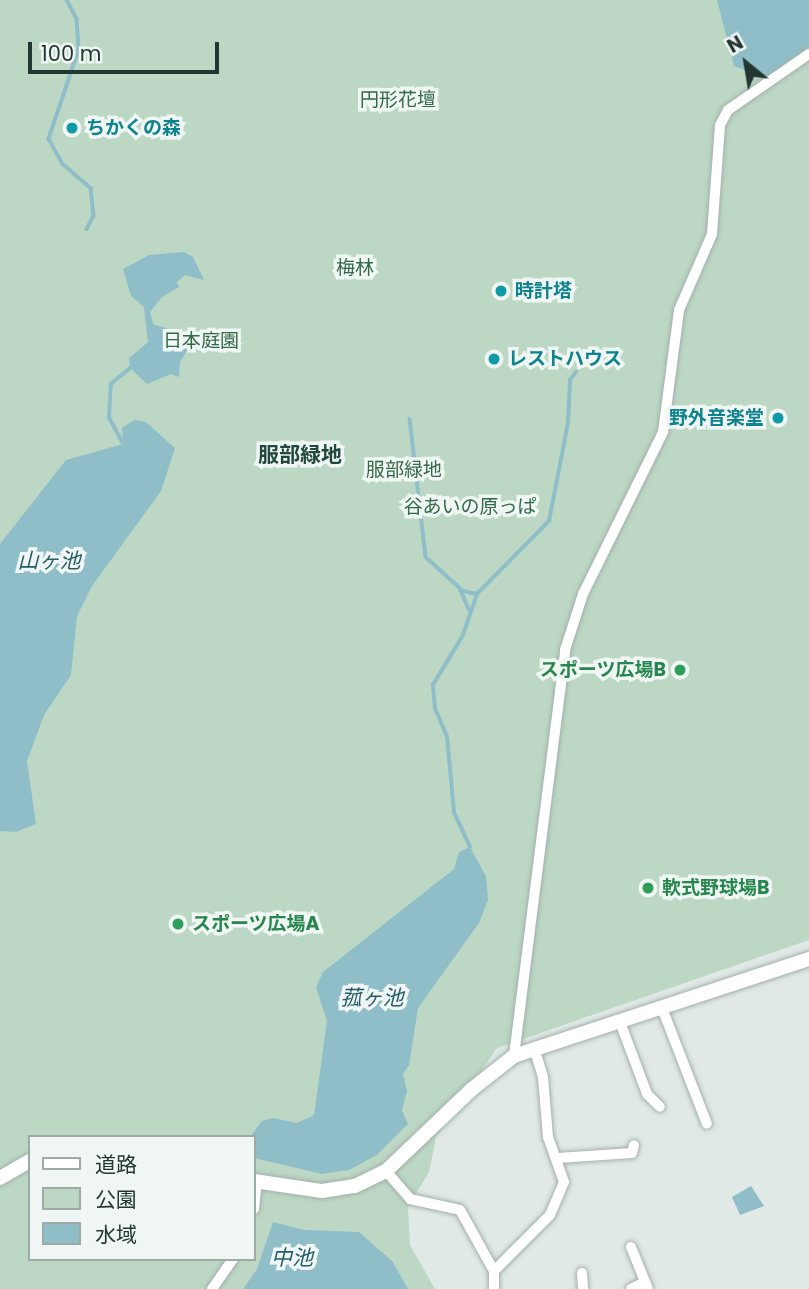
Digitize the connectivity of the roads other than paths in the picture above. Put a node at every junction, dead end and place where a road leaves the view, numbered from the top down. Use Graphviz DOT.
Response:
graph roads {
  1 [pos="809,54"];
  2 [pos="809,60"];
  3 [pos="809,959"];
  4 [pos="662,1008"];
  5 [pos="620,1022"];
  6 [pos="535,1051"];
  7 [pos="514,1056"];
  8 [pos="660,1107"];
  9 [pos="707,1124"];
  10 [pos="634,1145"];
  11 [pos="558,1158"];
  12 [pos="28,1162"];
  13 [pos="386,1171"];
  14 [pos="0,1178"];
  15 [pos="256,1181"];
  16 [pos="631,1247"];
  17 [pos="232,1261"];
  18 [pos="494,1271"];
  19 [pos="582,1273"];
  20 [pos="647,1286"];
  21 [pos="212,1289"];
  22 [pos="494,1289"];
  23 [pos="583,1289"];
  24 [pos="631,1289"];
  1 -- 7 [label="street"];
  2 -- 7 [label="street"];
  3 -- 4 [label="street"];
  4 -- 5 [label="street"];
  4 -- 9 [label="street"];
  5 -- 6 [label="street"];
  5 -- 8 [label="street"];
  6 -- 7 [label="street"];
  6 -- 11 [label="street"];
  7 -- 13 [label="street"];
  10 -- 11 [label="street"];
  11 -- 18 [label="street"];
  12 -- 14 [label="street"];
  13 -- 15 [label="street"];
  13 -- 18 [label="street"];
  16 -- 20 [label="street"];
  17 -- 21 [label="street"];
  18 -- 22 [label="street"];
  19 -- 23 [label="street"];
  20 -- 24 [label="street"];
}
